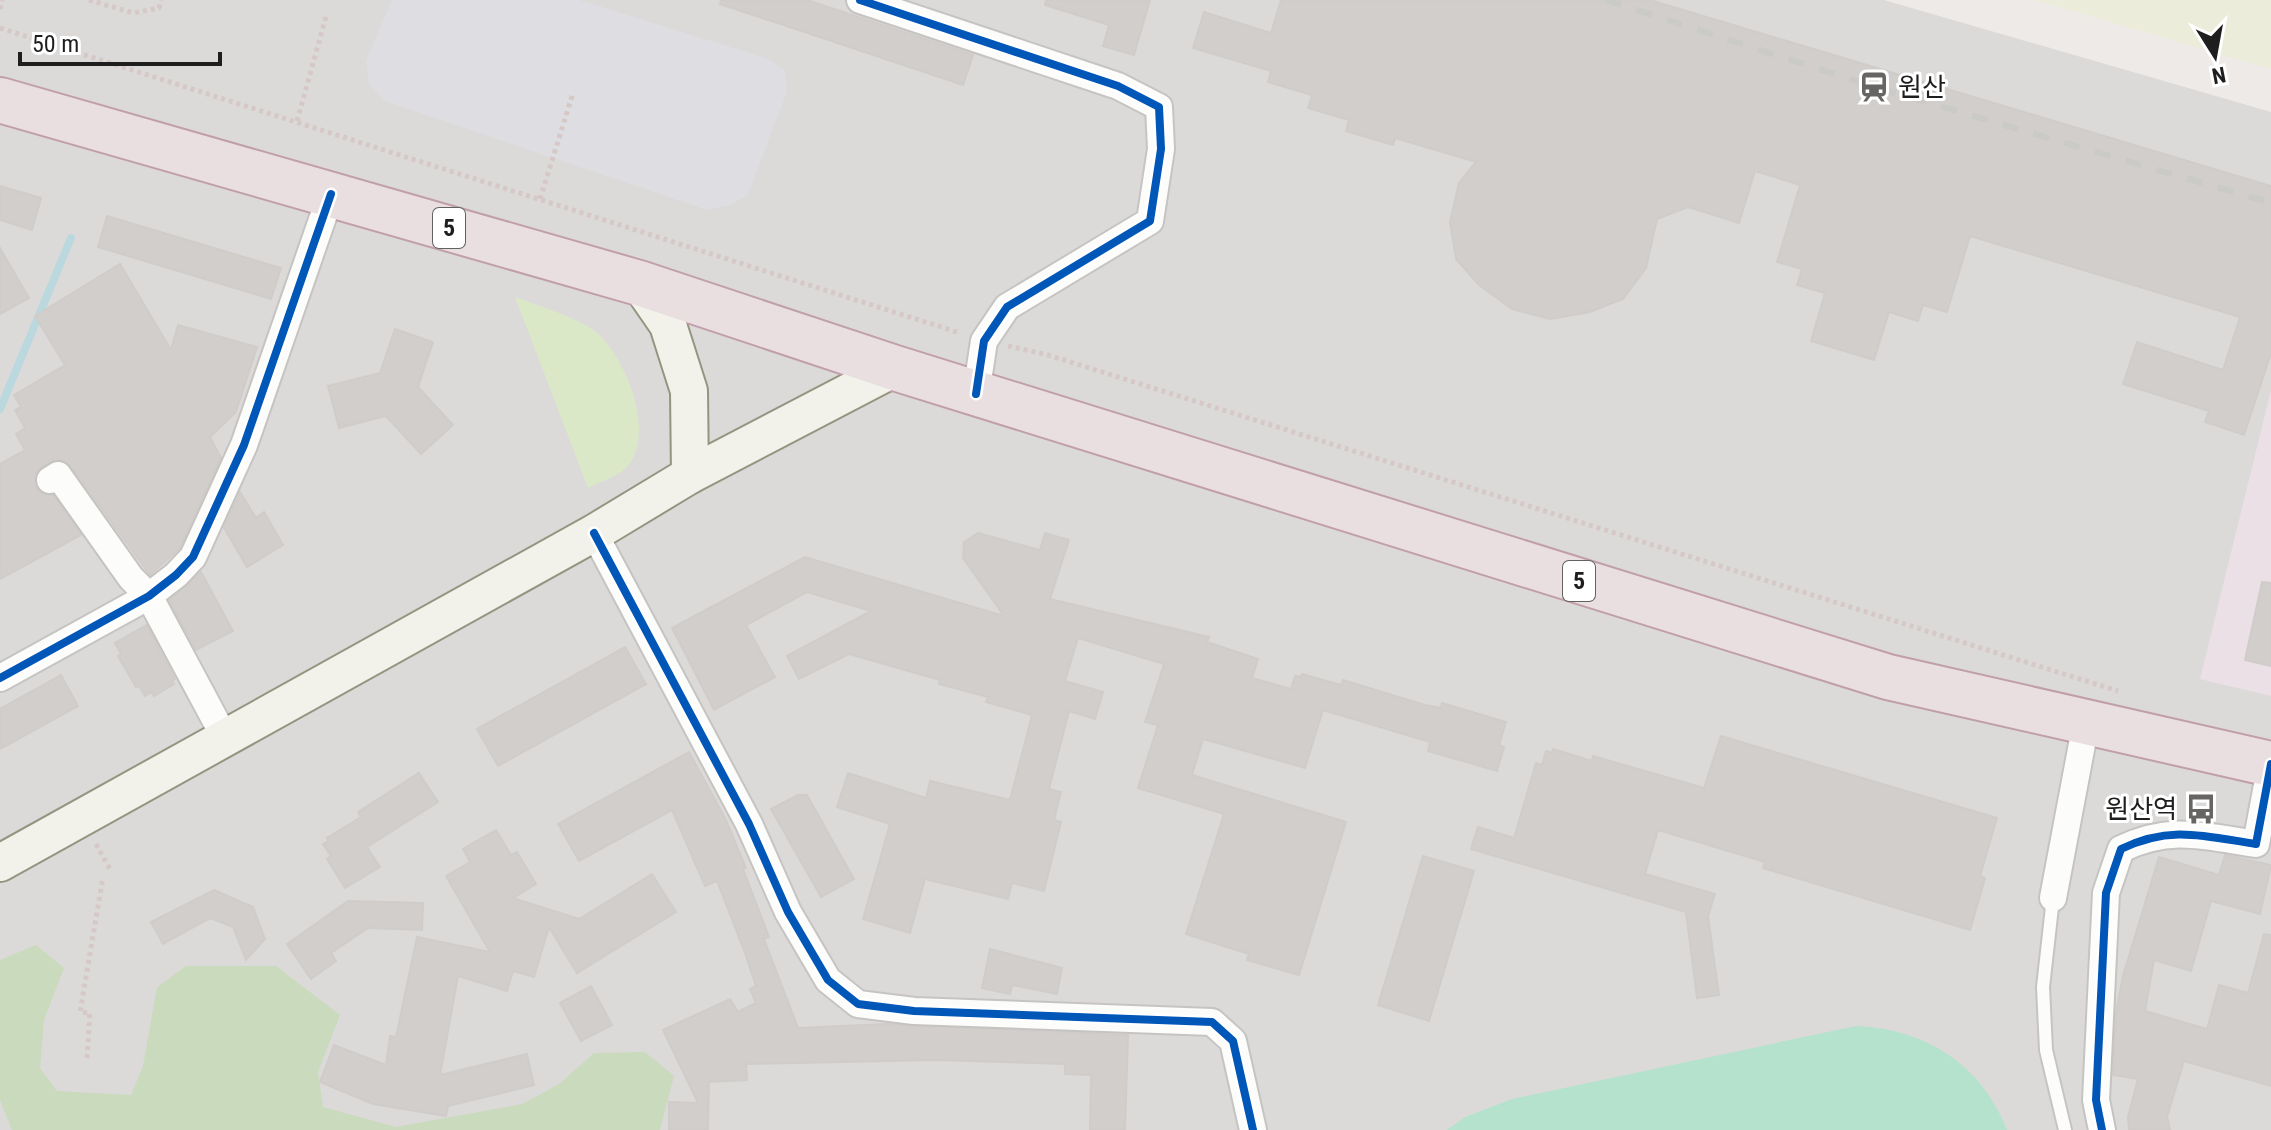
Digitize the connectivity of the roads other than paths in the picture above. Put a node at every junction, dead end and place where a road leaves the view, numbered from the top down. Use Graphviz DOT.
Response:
graph roads {
  1 [pos="860,0"];
  2 [pos="0,100"];
  3 [pos="331,194"];
  4 [pos="639,283"];
  5 [pos="895,368"];
  6 [pos="976,394"];
  7 [pos="690,475"];
  8 [pos="50,480"];
  9 [pos="594,533"];
  10 [pos="149,596"];
  11 [pos="0,678"];
  12 [pos="2086,723"];
  13 [pos="225,738"];
  14 [pos="2271,764"];
  15 [pos="0,863"];
  16 [pos="2053,898"];
  17 [pos="1253,1130"];
  18 [pos="2065,1130"];
  19 [pos="2102,1130"];
  1 -- 6 [label="street"];
  2 -- 3 [label="highway, 5"];
  3 -- 4 [label="highway, 5"];
  3 -- 10 [label="street"];
  4 -- 5 [label="highway, 5"];
  4 -- 7 [label="main road"];
  5 -- 6 [label="highway, 5"];
  5 -- 7 [label="main road"];
  6 -- 12 [label="highway, 5"];
  7 -- 9 [label="main road"];
  8 -- 10 [label="street"];
  9 -- 13 [label="main road"];
  9 -- 17 [label="street"];
  10 -- 11 [label="street"];
  10 -- 13 [label="street"];
  12 -- 14 [label="highway, 5"];
  12 -- 16 [label="street"];
  13 -- 15 [label="main road"];
  14 -- 19 [label="street"];
  16 -- 18 [label="lane"];
}
